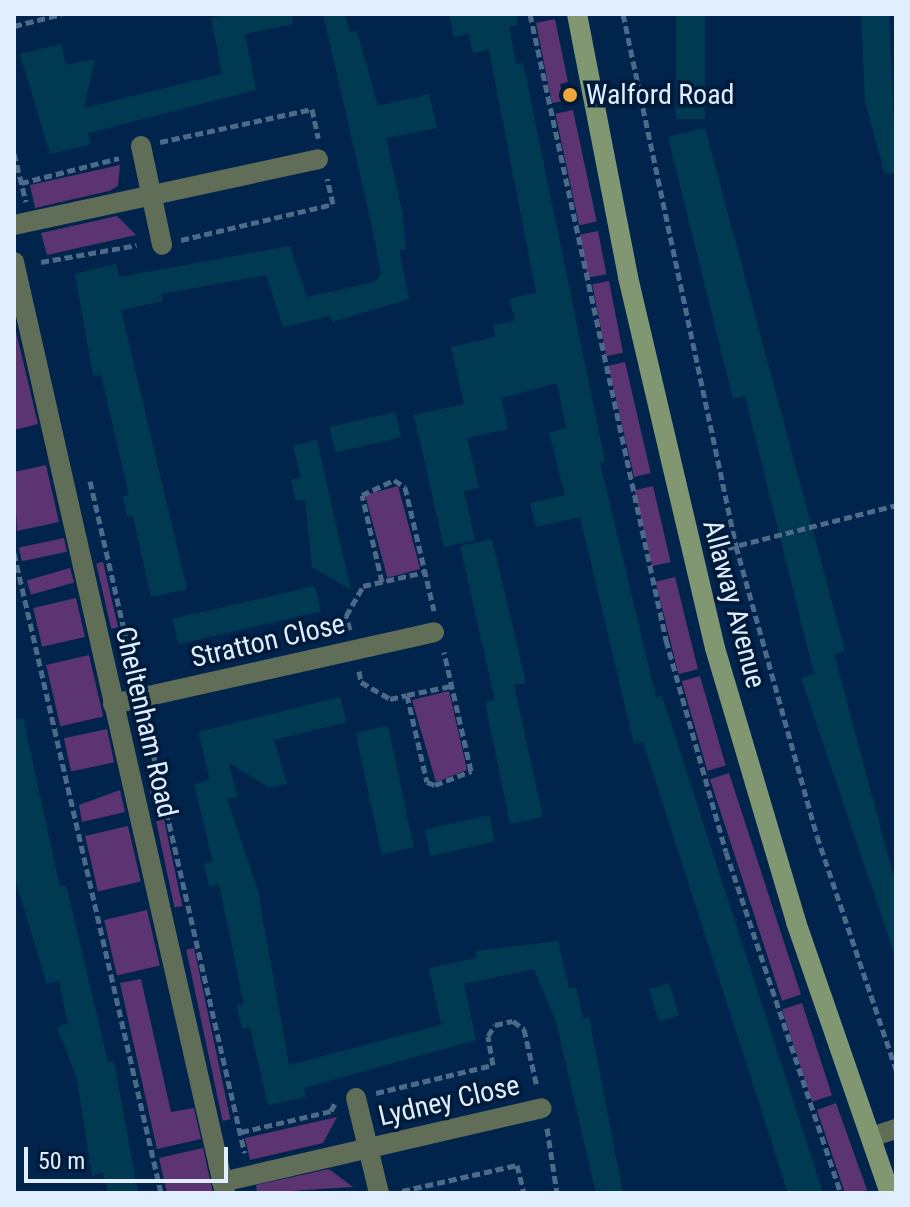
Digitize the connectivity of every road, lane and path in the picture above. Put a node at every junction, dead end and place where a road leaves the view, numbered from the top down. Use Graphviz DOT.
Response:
graph roads {
  1 [pos="62,14"];
  2 [pos="530,14"];
  3 [pos="577,14"];
  4 [pos="623,14"];
  5 [pos="14,26"];
  6 [pos="141,146"];
  7 [pos="318,159"];
  8 [pos="152,195"];
  9 [pos="14,225"];
  10 [pos="162,245"];
  11 [pos="14,262"];
  12 [pos="896,505"];
  13 [pos="736,546"];
  14 [pos="14,553"];
  15 [pos="692,558"];
  16 [pos="425,572"];
  17 [pos="382,582"];
  18 [pos="434,632"];
  19 [pos="451,686"];
  20 [pos="407,695"];
  21 [pos="113,704"];
  22 [pos="896,1070"];
  23 [pos="356,1098"];
  24 [pos="542,1108"];
  25 [pos="896,1129"];
  26 [pos="871,1137"];
  27 [pos="212,1139"];
  28 [pos="368,1148"];
  29 [pos="224,1187"];
  30 [pos="161,1193"];
  31 [pos="379,1193"];
  32 [pos="394,1193"];
  33 [pos="524,1193"];
  34 [pos="557,1193"];
  35 [pos="841,1193"];
  36 [pos="890,1193"];
  1 -- 5 [label="path"];
  2 -- 35 [label="path"];
  3 -- 15 [label="street, Allaway Avenue"];
  4 -- 13 [label="path"];
  6 -- 8 [label="street"];
  7 -- 8 [label="street"];
  8 -- 9 [label="street"];
  8 -- 10 [label="street"];
  11 -- 21 [label="street, Cheltenham Road"];
  12 -- 13 [label="path"];
  13 -- 15 [label="path"];
  13 -- 22 [label="path"];
  14 -- 30 [label="path"];
  15 -- 26 [label="street, Allaway Avenue"];
  16 -- 17 [label="path"];
  18 -- 21 [label="street, Stratton Close"];
  19 -- 20 [label="path"];
  21 -- 27 [label="street, Cheltenham Road"];
  23 -- 24 [label="path"];
  23 -- 27 [label="path"];
  23 -- 28 [label="street, Lydney Close"];
  24 -- 28 [label="street, Lydney Close"];
  24 -- 34 [label="path"];
  25 -- 26 [label="street"];
  26 -- 36 [label="street, Allaway Avenue"];
  27 -- 29 [label="street, Cheltenham Road"];
  28 -- 29 [label="street, Lydney Close"];
  28 -- 31 [label="street, Lydney Close"];
  32 -- 33 [label="path"];
}
